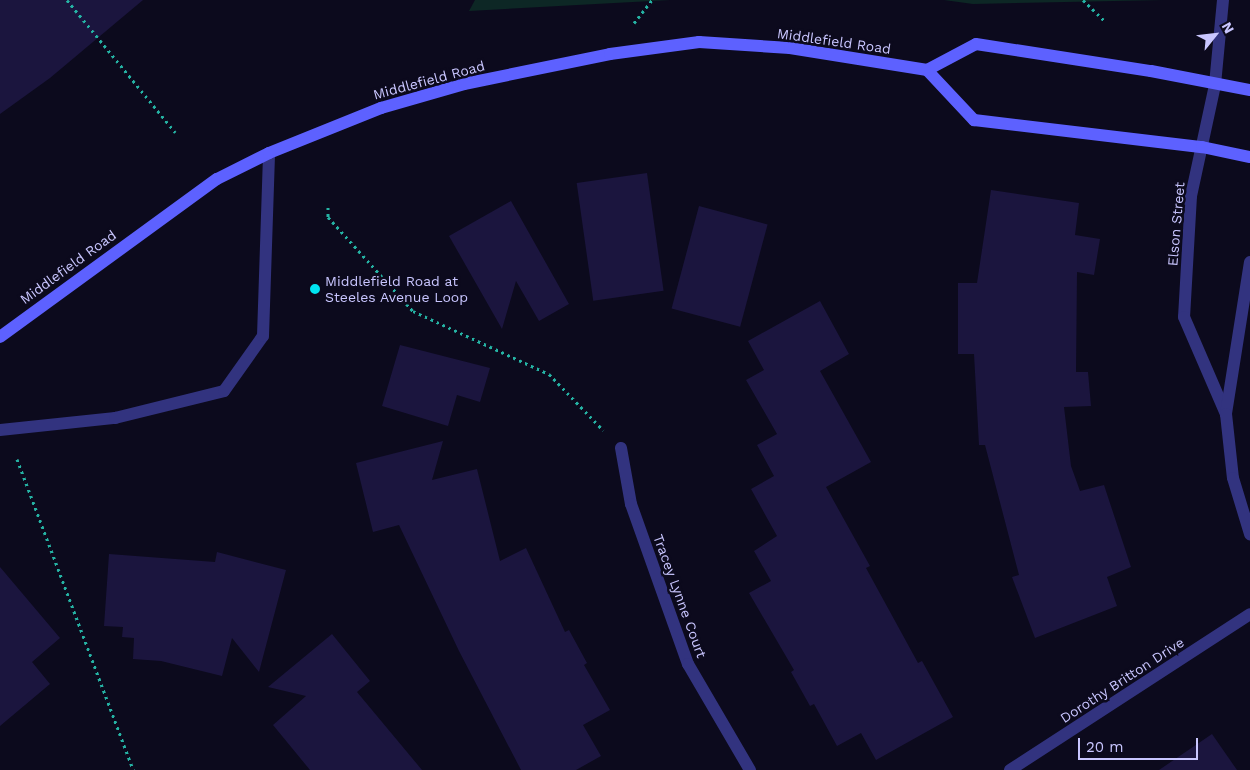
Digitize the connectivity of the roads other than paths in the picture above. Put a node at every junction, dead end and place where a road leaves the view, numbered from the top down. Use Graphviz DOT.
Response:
graph roads {
  1 [pos="1223,0"];
  2 [pos="927,70"];
  3 [pos="1215,85"];
  4 [pos="1250,90"];
  5 [pos="1202,146"];
  6 [pos="269,153"];
  7 [pos="1250,157"];
  8 [pos="1250,262"];
  9 [pos="0,337"];
  10 [pos="1226,414"];
  11 [pos="0,430"];
  12 [pos="621,448"];
  13 [pos="1250,534"];
  14 [pos="1250,614"];
  15 [pos="750,770"];
  16 [pos="1010,770"];
  1 -- 3 [label="street, Elson Street"];
  2 -- 3 [label="main road"];
  2 -- 5 [label="main road"];
  2 -- 6 [label="main road, Middlefield Road"];
  3 -- 4 [label="main road"];
  3 -- 5 [label="street, Elson Street"];
  5 -- 7 [label="main road"];
  5 -- 10 [label="street, Elson Street"];
  6 -- 9 [label="main road, Middlefield Road"];
  6 -- 11 [label="street"];
  8 -- 10 [label="street, Elson Street"];
  10 -- 13 [label="street, Elson Street"];
  12 -- 15 [label="street, Tracey Lynne Court"];
  14 -- 16 [label="street, Dorothy Britton Drive"];
}
